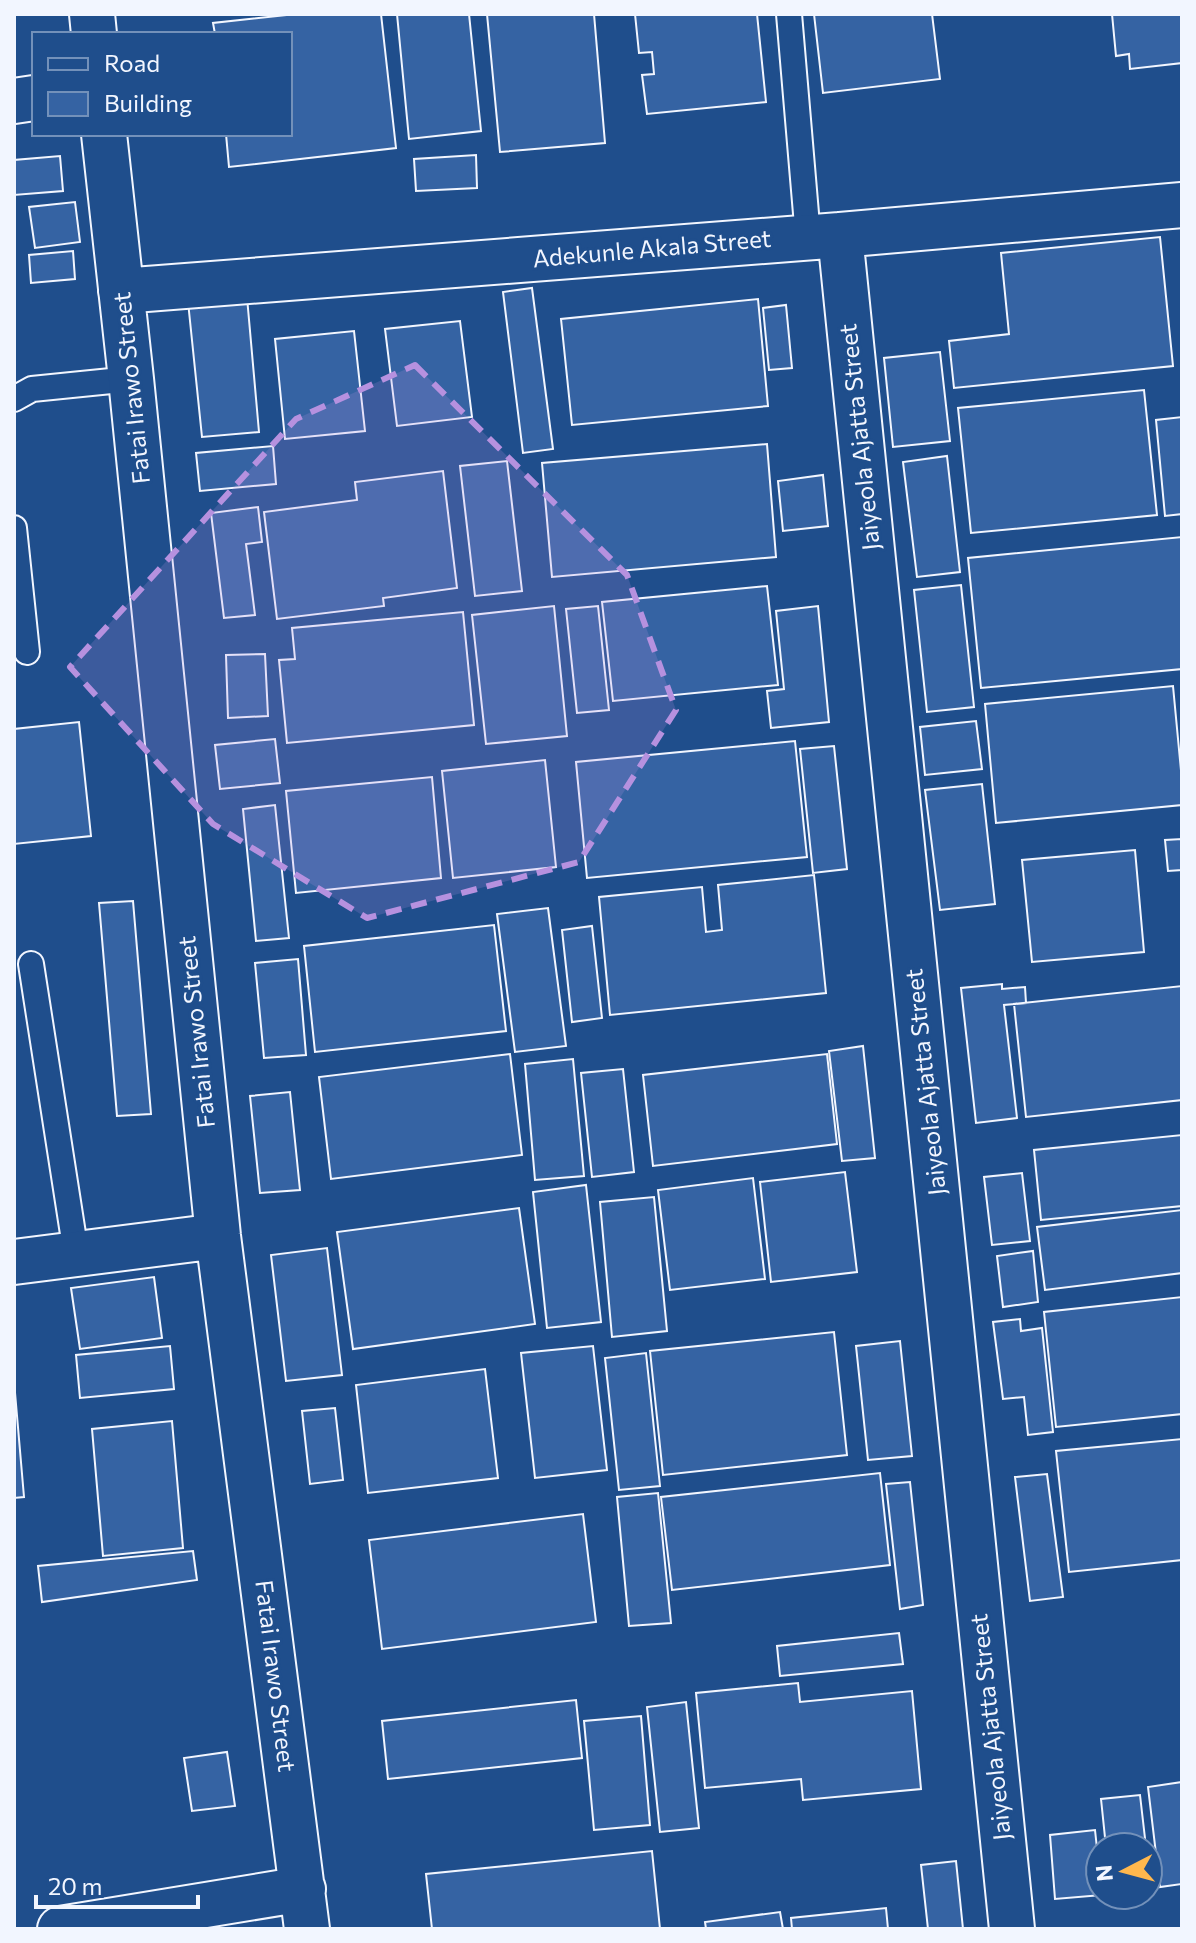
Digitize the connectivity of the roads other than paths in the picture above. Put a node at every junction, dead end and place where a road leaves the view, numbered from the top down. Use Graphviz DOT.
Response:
graph roads {
  1 [pos="789,14"];
  2 [pos="104,136"];
  3 [pos="1182,205"];
  4 [pos="824,236"];
  5 [pos="121,291"];
  6 [pos="131,379"];
  7 [pos="14,399"];
  8 [pos="14,528"];
  9 [pos="27,652"];
  10 [pos="31,964"];
  11 [pos="218,1236"];
  12 [pos="76,1253"];
  13 [pos="14,1262"];
  14 [pos="305,1909"];
  15 [pos="60,1929"];
  16 [pos="1012,1929"];
  1 -- 4 [label="lane"];
  2 -- 5 [label="street, Fatai Irawo Street"];
  3 -- 4 [label="street, Adekunle Akala Street"];
  4 -- 5 [label="street, Adekunle Akala Street"];
  4 -- 16 [label="street, Jaiyeola Ajatta Street"];
  5 -- 6 [label="street, Fatai Irawo Street"];
  6 -- 7 [label="lane"];
  6 -- 11 [label="street, Fatai Irawo Street"];
  8 -- 9 [label="lane"];
  10 -- 12 [label="lane"];
  11 -- 12 [label="street"];
  11 -- 14 [label="street, Fatai Irawo Street"];
  12 -- 13 [label="street"];
  14 -- 15 [label="street"];
}
